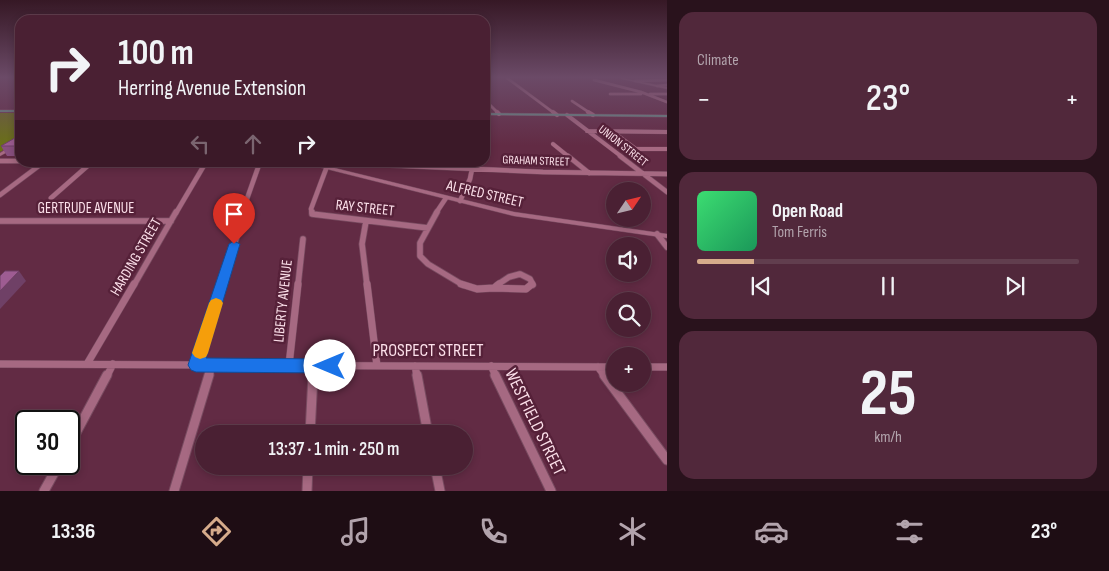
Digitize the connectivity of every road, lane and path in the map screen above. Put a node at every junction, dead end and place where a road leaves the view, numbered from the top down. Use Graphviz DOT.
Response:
graph roads {
  1 [pos="538,101"];
  2 [pos="572,101"];
  3 [pos="490,105"];
  4 [pos="0,111"];
  5 [pos="15,111"];
  6 [pos="490,114"];
  7 [pos="499,114"];
  8 [pos="557,115"];
  9 [pos="567,115"];
  10 [pos="593,115"];
  11 [pos="666,116"];
  12 [pos="587,131"];
  13 [pos="613,132"];
  14 [pos="666,132"];
  15 [pos="553,144"];
  16 [pos="15,145"];
  17 [pos="666,149"];
  18 [pos="0,154"];
  19 [pos="15,161"];
  20 [pos="0,162"];
  21 [pos="37,167"];
  22 [pos="86,167"];
  23 [pos="203,167"];
  24 [pos="258,167"];
  25 [pos="319,167"];
  26 [pos="436,167"];
  27 [pos="326,169"];
  28 [pos="472,169"];
  29 [pos="589,173"];
  30 [pos="642,174"];
  31 [pos="666,174"];
  32 [pos="666,192"];
  33 [pos="0,195"];
  34 [pos="51,198"];
  35 [pos="446,198"];
  36 [pos="460,201"];
  37 [pos="242,214"];
  38 [pos="0,221"];
  39 [pos="171,221"];
  40 [pos="366,221"];
  41 [pos="428,228"];
  42 [pos="657,234"];
  43 [pos="237,236"];
  44 [pos="666,236"];
  45 [pos="303,240"];
  46 [pos="666,247"];
  47 [pos="494,288"];
  48 [pos="0,364"];
  49 [pos="87,364"];
  50 [pos="113,364"];
  51 [pos="196,365"];
  52 [pos="212,365"];
  53 [pos="289,366"];
  54 [pos="314,366"];
  55 [pos="377,366"];
  56 [pos="415,366"];
  57 [pos="491,366"];
  58 [pos="598,367"];
  59 [pos="606,367"];
  60 [pos="651,367"];
  61 [pos="666,367"];
  62 [pos="311,425"];
  63 [pos="426,425"];
  64 [pos="80,426"];
  65 [pos="666,460"];
  66 [pos="53,475"];
  67 [pos="308,475"];
  68 [pos="437,475"];
  69 [pos="44,491"];
  70 [pos="174,491"];
  71 [pos="307,491"];
  72 [pos="440,491"];
  73 [pos="551,491"];
  1 -- 8 [label="street"];
  2 -- 10 [label="street"];
  3 -- 7 [label="street"];
  4 -- 5 [label="main road"];
  6 -- 7 [label="main road"];
  7 -- 8 [label="main road"];
  8 -- 9 [label="main road"];
  9 -- 10 [label="main road"];
  9 -- 12 [label="street, UNION STREET"];
  10 -- 11 [label="main road"];
  12 -- 13 [label="street"];
  12 -- 30 [label="street, UNION STREET"];
  13 -- 14 [label="street"];
  13 -- 17 [label="street"];
  15 -- 29 [label="street"];
  16 -- 18 [label="street"];
  19 -- 20 [label="street"];
  21 -- 33 [label="street"];
  22 -- 34 [label="street"];
  23 -- 39 [label="street, HARDING STREET"];
  24 -- 37 [label="street"];
  25 -- 27 [label="main road, ALFRED STREET"];
  26 -- 28 [label="street, GRAHAM STREET"];
  27 -- 35 [label="main road, ALFRED STREET"];
  27 -- 40 [label="street, RAY STREET"];
  28 -- 29 [label="street, GRAHAM STREET"];
  28 -- 36 [label="street"];
  29 -- 30 [label="street, GRAHAM STREET"];
  30 -- 31 [label="street, GRAHAM STREET"];
  30 -- 32 [label="street, UNION STREET"];
  35 -- 36 [label="main road, ALFRED STREET"];
  35 -- 41 [label="street"];
  36 -- 42 [label="main road, ALFRED STREET"];
  38 -- 39 [label="street, GERTRUDE AVENUE"];
  39 -- 49 [label="street, HARDING STREET"];
  40 -- 41 [label="street, RAY STREET"];
  40 -- 55 [label="street"];
  41 -- 47 [label="street"];
  42 -- 44 [label="main road, ALFRED STREET"];
  42 -- 46 [label="street"];
  43 -- 51 [label="street"];
  45 -- 53 [label="street, LIBERTY AVENUE"];
  47 -- 47 [label="street"];
  48 -- 49 [label="street, PROSPECT STREET"];
  49 -- 50 [label="street, PROSPECT STREET"];
  50 -- 51 [label="street, PROSPECT STREET"];
  50 -- 64 [label="street"];
  51 -- 52 [label="street, PROSPECT STREET"];
  52 -- 53 [label="street, PROSPECT STREET"];
  52 -- 70 [label="street"];
  53 -- 54 [label="street, PROSPECT STREET"];
  54 -- 55 [label="street, PROSPECT STREET"];
  54 -- 62 [label="street"];
  55 -- 56 [label="street, PROSPECT STREET"];
  56 -- 57 [label="street, PROSPECT STREET"];
  56 -- 63 [label="street"];
  57 -- 58 [label="street, PROSPECT STREET"];
  57 -- 73 [label="street, WESTFIELD STREET"];
  58 -- 59 [label="street, PROSPECT STREET"];
  58 -- 65 [label="street"];
  60 -- 61 [label="street"];
  66 -- 69 [label="street"];
  67 -- 71 [label="street"];
  68 -- 72 [label="street"];
}
